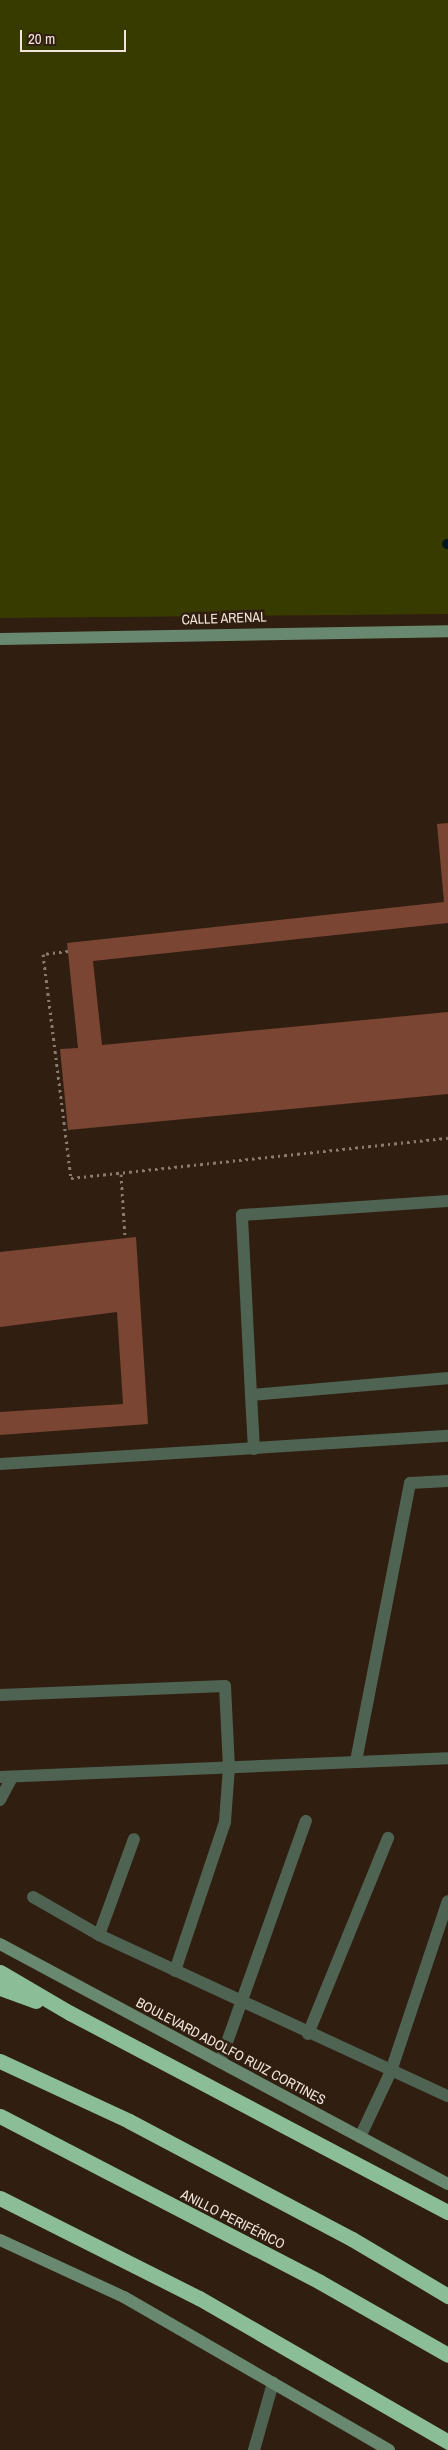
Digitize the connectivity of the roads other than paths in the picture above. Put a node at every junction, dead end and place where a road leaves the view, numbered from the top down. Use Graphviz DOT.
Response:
graph roads {
  1 [pos="448,631"];
  2 [pos="0,639"];
  3 [pos="448,1201"];
  4 [pos="448,1378"];
  5 [pos="251,1395"];
  6 [pos="448,1436"];
  7 [pos="254,1448"];
  8 [pos="0,1464"];
  9 [pos="448,1481"];
  10 [pos="0,1696"];
  11 [pos="448,1758"];
  12 [pos="356,1762"];
  13 [pos="229,1767"];
  14 [pos="6,1777"];
  15 [pos="0,1800"];
  16 [pos="306,1821"];
  17 [pos="134,1838"];
  18 [pos="388,1838"];
  19 [pos="33,1897"];
  20 [pos="448,1900"];
  21 [pos="100,1935"];
  22 [pos="0,1944"];
  23 [pos="175,1971"];
  24 [pos="0,1972"];
  25 [pos="0,1988"];
  26 [pos="242,2003"];
  27 [pos="70,2013"];
  28 [pos="308,2034"];
  29 [pos="0,2062"];
  30 [pos="220,2062"];
  31 [pos="391,2070"];
  32 [pos="448,2096"];
  33 [pos="0,2116"];
  34 [pos="360,2137"];
  35 [pos="448,2184"];
  36 [pos="0,2198"];
  37 [pos="448,2212"];
  38 [pos="0,2240"];
  39 [pos="448,2296"];
  40 [pos="448,2355"];
  41 [pos="273,2383"];
  42 [pos="448,2442"];
  43 [pos="254,2450"];
  44 [pos="389,2450"];
  1 -- 2 [label="main road, CALLE ARENAL"];
  3 -- 5 [label="street"];
  4 -- 5 [label="street"];
  5 -- 7 [label="street"];
  6 -- 7 [label="street"];
  7 -- 8 [label="street"];
  9 -- 12 [label="street"];
  10 -- 13 [label="street"];
  11 -- 12 [label="street"];
  12 -- 13 [label="street"];
  13 -- 14 [label="street"];
  13 -- 23 [label="street"];
  14 -- 15 [label="street"];
  16 -- 26 [label="street"];
  17 -- 21 [label="street"];
  18 -- 28 [label="street"];
  19 -- 21 [label="street"];
  20 -- 31 [label="street"];
  21 -- 23 [label="street"];
  22 -- 30 [label="main road, BOULEVARD ADOLFO RUIZ CORTINES"];
  23 -- 26 [label="street"];
  24 -- 27 [label="highway"];
  25 -- 27 [label="highway"];
  26 -- 28 [label="street"];
  26 -- 30 [label="street"];
  27 -- 37 [label="highway"];
  28 -- 31 [label="street"];
  29 -- 39 [label="highway"];
  30 -- 34 [label="main road, BOULEVARD ADOLFO RUIZ CORTINES"];
  31 -- 32 [label="street"];
  31 -- 34 [label="street"];
  33 -- 40 [label="highway, ANILLO PERIFÉRICO"];
  34 -- 35 [label="main road, BOULEVARD ADOLFO RUIZ CORTINES"];
  36 -- 42 [label="highway"];
  38 -- 41 [label="main road"];
  41 -- 43 [label="street"];
  41 -- 44 [label="main road"];
}
